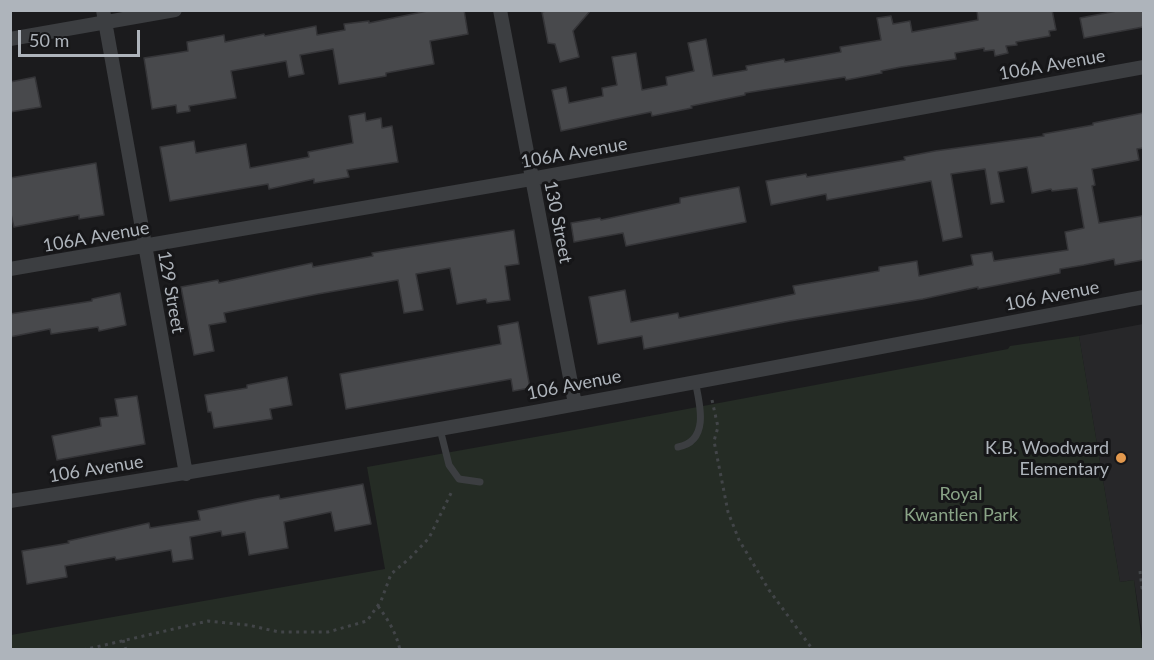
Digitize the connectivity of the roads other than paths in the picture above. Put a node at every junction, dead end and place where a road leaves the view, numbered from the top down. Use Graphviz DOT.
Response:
graph roads {
  1 [pos="175,10"];
  2 [pos="500,10"];
  3 [pos="104,17"];
  4 [pos="10,39"];
  5 [pos="1143,67"];
  6 [pos="531,179"];
  7 [pos="145,247"];
  8 [pos="10,269"];
  9 [pos="1143,297"];
  10 [pos="696,381"];
  11 [pos="575,404"];
  12 [pos="440,428"];
  13 [pos="678,447"];
  14 [pos="186,474"];
  15 [pos="480,482"];
  16 [pos="10,501"];
  1 -- 3 [label="street"];
  2 -- 6 [label="street, 130 Street"];
  3 -- 4 [label="street"];
  3 -- 7 [label="street, 129 Street"];
  5 -- 6 [label="street, 106A Avenue"];
  6 -- 7 [label="street, 106A Avenue"];
  6 -- 11 [label="street, 130 Street"];
  7 -- 8 [label="street, 106A Avenue"];
  7 -- 14 [label="street, 129 Street"];
  9 -- 10 [label="street, 106 Avenue"];
  10 -- 11 [label="street, 106 Avenue"];
  10 -- 13 [label="lane"];
  11 -- 12 [label="street, 106 Avenue"];
  12 -- 14 [label="street, 106 Avenue"];
  12 -- 15 [label="lane"];
  14 -- 16 [label="street, 106 Avenue"];
}
